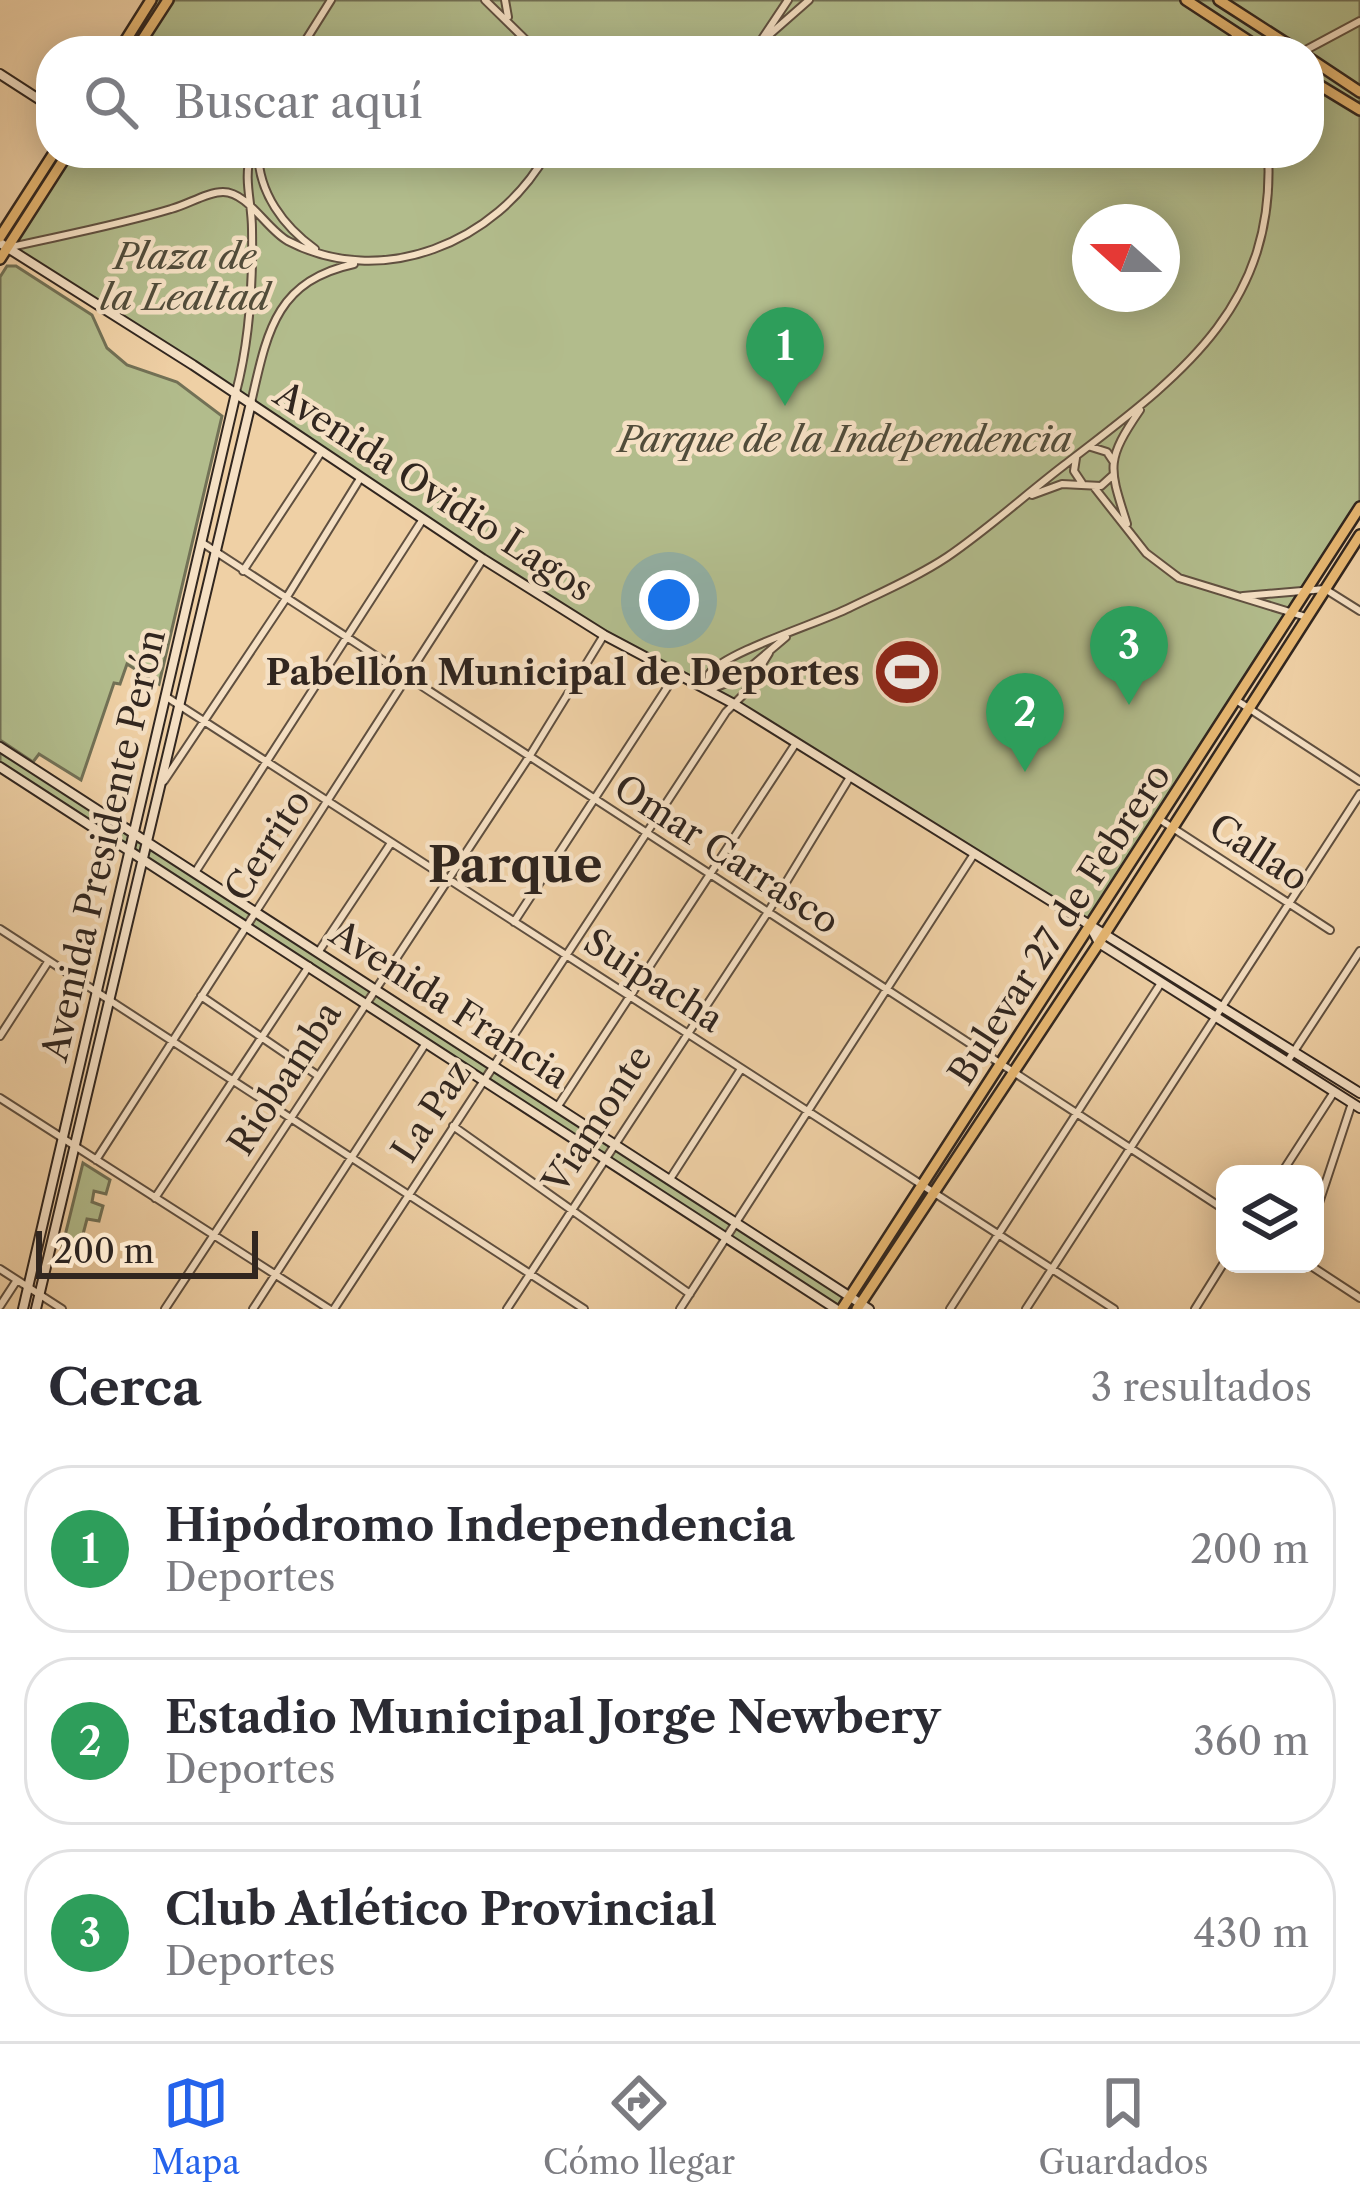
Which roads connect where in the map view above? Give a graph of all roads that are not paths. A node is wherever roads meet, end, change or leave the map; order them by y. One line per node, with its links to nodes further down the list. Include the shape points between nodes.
1 (332, 0): 16 (street)
2 (485, 0): 11 (street)
3 (505, 0): 11 (street)
4 (788, 0): 18 (street)
5 (809, 0): 19 (street)
6 (1186, 0): 9 (main road)
7 (1219, 0): 10 (main road)
8 (160, 1): 14 (main road); 15 (main road)
9 (1200, 4): 13 (main road)
10 (1232, 4): 22 (main road)
11 (509, 20): 17 (street)
12 (1360, 21): 23 (street)
13 (1232, 30): 20 (street); 21 (main road)
14 (131, 36)
15 (142, 36)
16 (308, 36)
17 (523, 36)
18 (765, 36)
19 (768, 36)
20 (1235, 36)
21 (1241, 36)
22 (1279, 36)
23 (1324, 42)
24 (1324, 67): 27 (main road)
25 (0, 74): 28 (main road)
26 (1324, 88): 29 (main road)
27 (1360, 92)
28 (36, 97)
29 (1360, 110)
30 (45, 168): 37 (main road)
31 (57, 168): 37 (main road)
32 (250, 168): 36 (street)
33 (258, 168): 38 (street, via 273,207)
34 (537, 168): 40 (street, via 477,227 406,259)
35 (1268, 168): 43 (street, via 1266,226 1243,288 1205,344)
36 (251, 208): 37 (street, via 221,192 123,222); 38 (street, via 279,235); 41 (street, via 252,302)
37 (2, 243): 39 (main road); 41 (main road, Avenida Ovidio Lagos)
38 (320, 252): 40 (street)
39 (0, 259)
40 (360, 262): 42 (street, via 309,278 287,298)
41 (236, 393): 42 (main road, Avenida Ovidio Lagos); 56 (main road, Avenida Presidente Perón)
42 (251, 403): 45 (main road, Avenida Ovidio Lagos); 57 (main road, Avenida Presidente Perón)
43 (1142, 407): 44 (street); 47 (street)
44 (1088, 447): 46 (street); 47 (street)
45 (322, 451): 49 (main road, Avenida Ovidio Lagos); 59 (street)
46 (1077, 455): 50 (street, via 1074,470); 51 (street)
47 (1113, 461): 48 (street)
48 (1112, 476): 50 (street); 54 (street)
49 (361, 477): 53 (main road, Avenida Ovidio Lagos); 63 (street)
50 (1090, 486): 51 (street, via 1062,484); 54 (street)
51 (1026, 497): 68 (street, via 945,558)
52 (1360, 507): 60 (main road, Bulevar 27 de Febrero)
53 (423, 519): 58 (main road, Avenida Ovidio Lagos); 69 (street)
54 (1128, 528): 62 (street, via 1179,578)
55 (1360, 535): 61 (main road, Bulevar 27 de Febrero)
56 (201, 542): 57 (street, Omar Carrasco); 74 (main road, Avenida Presidente Perón)
57 (214, 552): 59 (street, Omar Carrasco); 77 (main road, Avenida Presidente Perón)
58 (483, 559): 67 (main road, Avenida Ovidio Lagos); 72 (street, Cerrito)
59 (243, 571): 63 (street, Omar Carrasco)
60 (1309, 587): 61 (street); 62 (street); 65 (main road, Bulevar 27 de Febrero)
61 (1325, 589): 64 (street); 66 (main road, Bulevar 27 de Febrero)
62 (1239, 596): 65 (street)
63 (285, 600): 69 (street, Omar Carrasco); 79 (street)
64 (1360, 611)
65 (1291, 615): 66 (street); 75 (main road, Bulevar 27 de Febrero)
66 (1306, 616): 78 (main road, Bulevar 27 de Febrero)
67 (604, 635): 71 (main road, Avenida Ovidio Lagos); 82 (street, Riobamba)
68 (786, 637): 70 (street); 73 (street, via 716,665)
69 (346, 640): 72 (street, Omar Carrasco); 83 (street)
70 (774, 645): 73 (street, via 735,680); 76 (street, La Paz)
71 (677, 673): 73 (main road, Avenida Ovidio Lagos); 90 (street)
72 (406, 678): 82 (street, Omar Carrasco); 91 (street, Cerrito)
73 (708, 690): 76 (main road, Avenida Ovidio Lagos)
74 (165, 696): 77 (street, Suipacha); 95 (main road, Avenida Presidente Perón)
75 (1236, 700): 78 (street); 93 (main road, Bulevar 27 de Febrero)
76 (734, 704): 80 (main road, Avenida Ovidio Lagos); 96 (street, La Paz)
77 (178, 705): 79 (street, Suipacha); 87 (main road, Avenida Presidente Perón)
78 (1248, 708): 86 (street); 94 (main road, Bulevar 27 de Febrero)
79 (202, 722): 83 (street, Suipacha); 87 (street)
80 (796, 743): 85 (main road, Avenida Ovidio Lagos); 103 (street)
81 (0, 747): 88 (main road, Avenida Francia)
82 (529, 757): 90 (street, Omar Carrasco); 104 (street, Riobamba)
83 (266, 762): 91 (street, Suipacha); 102 (street)
84 (0, 767): 92 (main road, Avenida Francia)
85 (850, 777): 100 (main road, Avenida Ovidio Lagos); 107 (street, Viamonte)
86 (1360, 781)
87 (157, 791): 97 (main road, Avenida Presidente Perón)
88 (75, 794): 92 (main road); 95 (main road, Avenida Francia)
89 (1360, 794): 105 (street)
90 (594, 800): 96 (street, Omar Carrasco); 108 (street)
91 (327, 802): 98 (street, Suipacha); 106 (street, Cerrito)
92 (64, 808): 99 (main road, Avenida Francia)
93 (1159, 819): 94 (street, Callao); 110 (main road, Bulevar 27 de Febrero)
94 (1172, 827): 105 (street, Callao); 113 (main road, Bulevar 27 de Febrero)
95 (134, 830): 97 (main road, Avenida Francia); 99 (main road, Avenida Presidente Perón)
96 (646, 835): 103 (street, Omar Carrasco); 116 (street, La Paz)
97 (146, 838): 101 (main road, Avenida Presidente Perón); 102 (main road, Avenida Francia)
98 (391, 843): 104 (street, Suipacha); 114 (street)
99 (130, 850): 101 (main road, Avenida Francia); 124 (main road, Avenida Presidente Perón)
100 (974, 854): 110 (main road, Avenida Ovidio Lagos); 123 (street)
101 (141, 858): 109 (main road, Avenida Francia); 127 (main road, Avenida Presidente Perón)
102 (196, 871): 106 (main road, Avenida Francia)
103 (708, 874): 107 (street, Omar Carrasco); 126 (street)
104 (446, 878): 108 (street, Suipacha); 122 (street, Riobamba)
105 (1289, 904): 112 (street, Callao); 129 (street)
106 (256, 910): 109 (street, Cerrito); 114 (main road, Avenida Francia)
107 (768, 912): 123 (street, Omar Carrasco); 131 (street, Viamonte)
108 (514, 922): 116 (street, Suipacha)
109 (246, 926): 118 (main road, Avenida Francia); 125 (street, Cerrito)
110 (1090, 926): 113 (main road); 139 (main road, Bulevar 27 de Febrero)
111 (0, 929): 117 (street)
112 (1330, 930)
113 (1102, 938): 121 (main road); 129 (main road); 141 (main road, Bulevar 27 de Febrero)
114 (319, 951): 122 (main road, Avenida Francia)
115 (1360, 951): 119 (street)
116 (565, 955): 126 (street, Suipacha); 138 (street, La Paz)
117 (48, 962): 124 (street); 132 (street)
118 (309, 966): 128 (main road, Avenida Francia); 133 (street)
119 (1345, 974): 120 (street); 136 (street)
120 (1360, 977)
121 (1161, 982): 130 (main road); 151 (street)
122 (375, 987): 128 (street, Riobamba); 138 (main road, Avenida Francia)
123 (886, 991): 139 (street, Omar Carrasco); 150 (street)
124 (96, 993): 127 (street); 154 (main road, Avenida Presidente Perón)
125 (201, 996): 133 (street); 134 (street, Cerrito)
126 (629, 997): 131 (street, Suipacha); 149 (street)
127 (108, 1000): 134 (street); 156 (main road, Avenida Presidente Perón)
128 (364, 1003): 135 (main road, Avenida Francia); 142 (street, Riobamba)
129 (1222, 1007): 130 (street); 136 (main road)
130 (1216, 1017): 137 (main road); 157 (street)
131 (686, 1033): 140 (street, Suipacha); 155 (street, Viamonte)
132 (0, 1036)
133 (262, 1038): 142 (street); 144 (street)
134 (173, 1042): 144 (street); 160 (street, Cerrito)
135 (426, 1042): 143 (main road, Avenida Francia); 158 (street)
136 (1294, 1052): 137 (street); 146 (main road)
137 (1287, 1062): 145 (main road)
138 (494, 1064): 143 (street, La Paz); 149 (main road, Avenida Francia)
139 (1001, 1064): 141 (street, Omar Carrasco); 163 (main road, Bulevar 27 de Febrero)
140 (741, 1069): 150 (street, Suipacha); 162 (street)
141 (1013, 1072): 151 (street, Omar Carrasco); 165 (main road, Bulevar 27 de Febrero)
142 (317, 1076): 152 (street, Riobamba)
143 (483, 1080): 153 (street, La Paz); 159 (main road, Avenida Francia)
144 (234, 1081): 152 (street); 167 (street)
145 (1334, 1092): 148 (main road); 161 (street)
146 (1360, 1093)
147 (0, 1098): 154 (street)
148 (1356, 1105): 164 (street)
149 (558, 1106): 155 (main road, Avenida Francia)
150 (808, 1112): 163 (street, Suipacha); 170 (street)
151 (1077, 1113): 157 (street, Omar Carrasco); 171 (street)
152 (290, 1118): 158 (street); 172 (street, Riobamba)
153 (453, 1126): 166 (street, La Paz); 169 (street)
154 (62, 1139): 156 (street); 181 (main road, Avenida Presidente Perón)
155 (614, 1143): 159 (street, Viamonte); 162 (main road, Avenida Francia)
156 (74, 1147): 160 (street); 182 (main road, Avenida Presidente Perón)
157 (1130, 1148): 168 (street, Omar Carrasco); 175 (street)
158 (352, 1158): 166 (street); 179 (street)
159 (604, 1158): 169 (street, Viamonte); 173 (main road, Avenida Francia)
160 (96, 1160): 167 (street)
161 (1287, 1165)
162 (670, 1179): 170 (main road, Avenida Francia)
163 (921, 1185): 165 (street, Suipacha); 184 (main road, Bulevar 27 de Febrero)
164 (1324, 1191)
165 (933, 1192): 171 (street, Suipacha); 187 (main road, Bulevar 27 de Febrero)
166 (408, 1195): 178 (street); 193 (street, La Paz)
167 (155, 1198): 172 (street)
168 (1216, 1204)
169 (570, 1210): 178 (street, Viamonte); 183 (street)
170 (736, 1222): 173 (street); 184 (main road, Avenida Francia)
171 (998, 1234): 175 (street, Suipacha); 198 (street)
172 (213, 1235): 179 (street); 191 (street, Riobamba)
173 (726, 1238): 183 (street); 197 (main road, Avenida Francia)
174 (0, 1269): 180 (street)
175 (1052, 1269): 199 (street); 200 (street, Suipacha)
176 (1218, 1273): 201 (street)
177 (1322, 1273): 185 (street)
178 (530, 1274): 194 (street, Viamonte); 195 (street)
179 (275, 1275): 192 (street); 193 (street)
180 (17, 1280): 181 (street); 186 (street)
181 (28, 1287): 182 (street); 188 (main road, Avenida Presidente Perón)
182 (40, 1294): 189 (main road, Avenida Presidente Perón); 190 (street)
183 (690, 1294): 196 (street)
184 (850, 1296): 187 (main road, Avenida Francia); 197 (main road, Bulevar 27 de Febrero)
185 (1360, 1298)
186 (0, 1306)
187 (862, 1307)
188 (23, 1309)
189 (37, 1309)
190 (62, 1309)
191 (165, 1309)
192 (253, 1309)
193 (331, 1309)
194 (507, 1309)
195 (584, 1309)
196 (680, 1309)
197 (839, 1309)
198 (950, 1309)
199 (1026, 1309)
200 (1114, 1309)
201 (1195, 1309)

